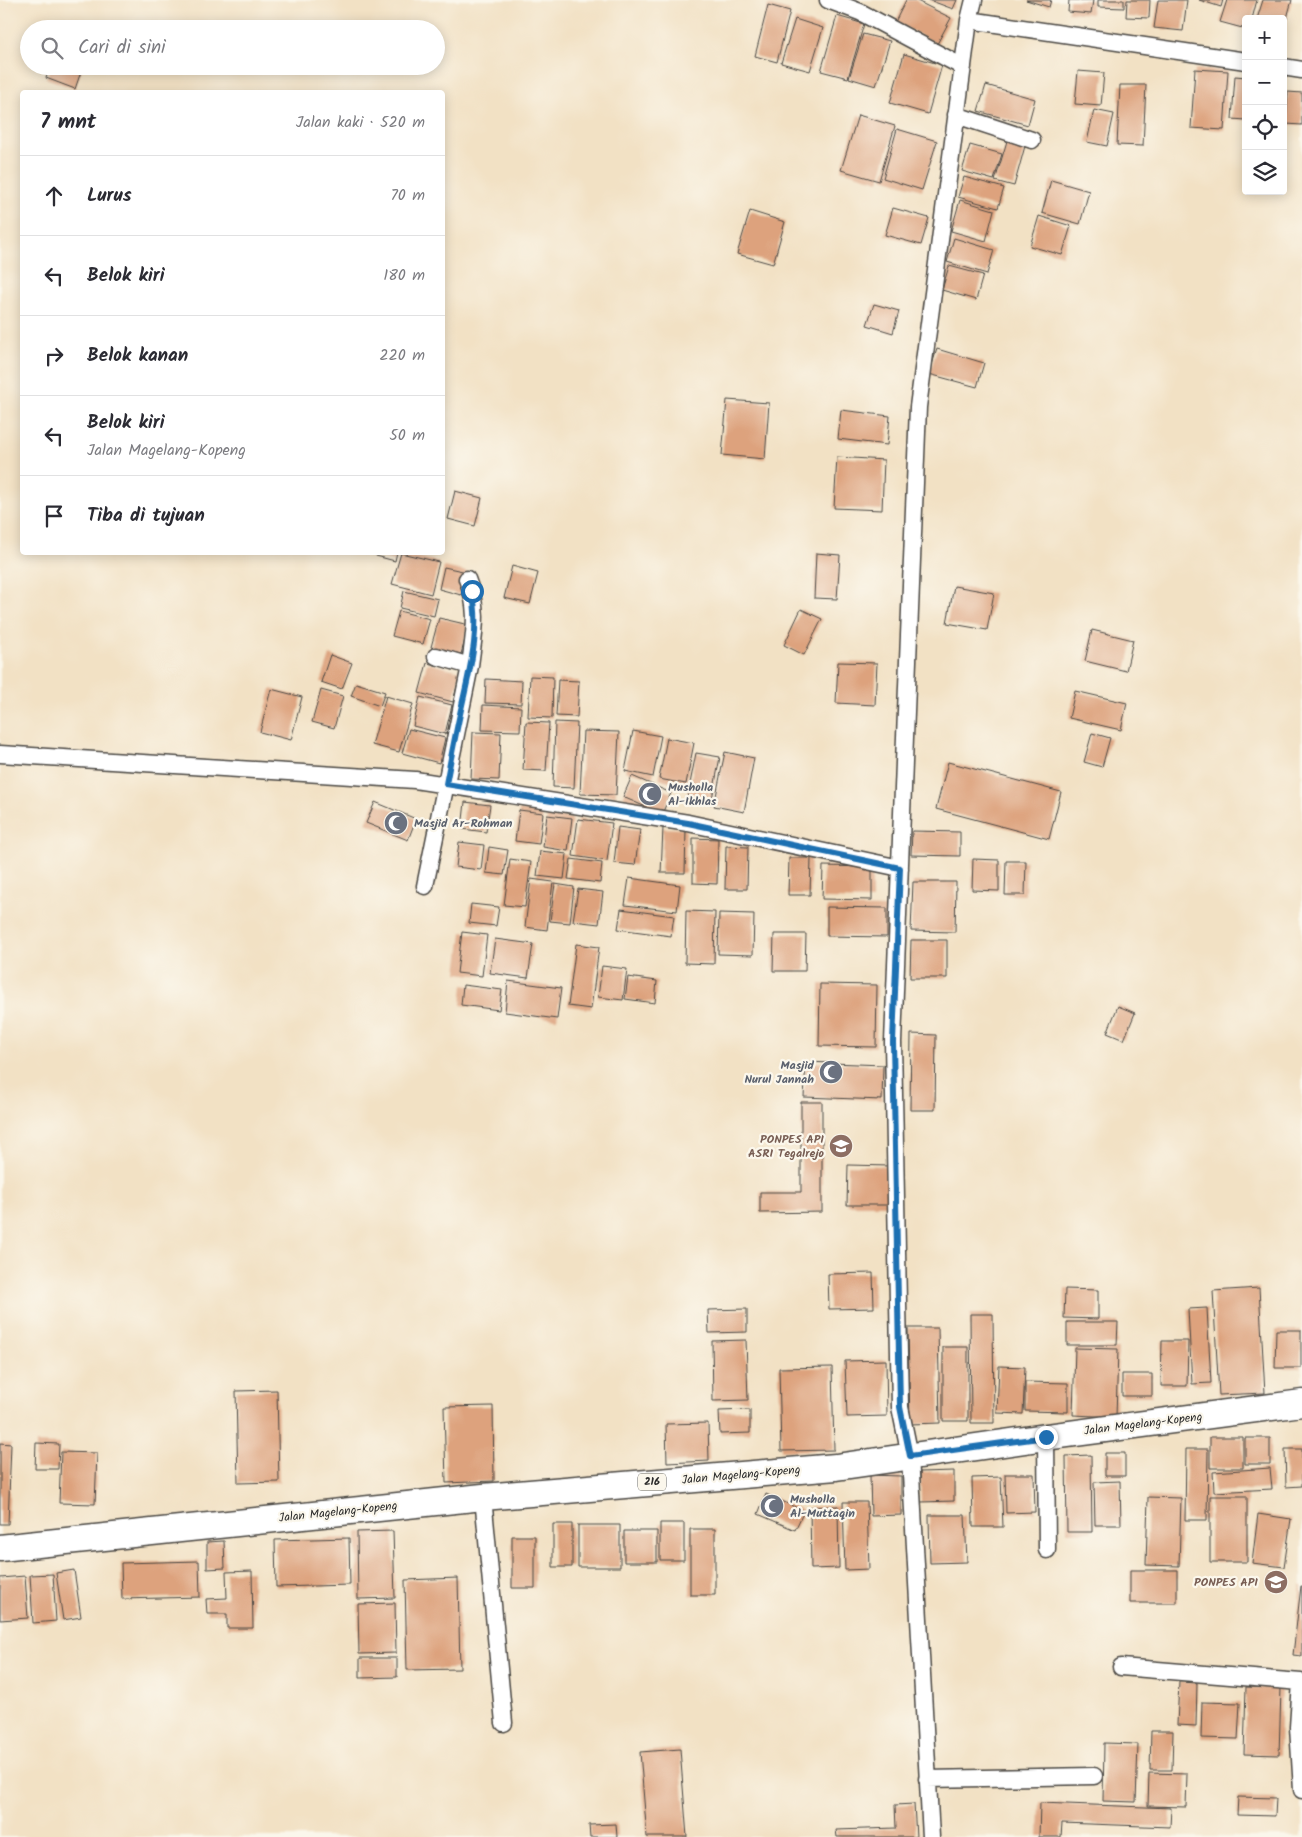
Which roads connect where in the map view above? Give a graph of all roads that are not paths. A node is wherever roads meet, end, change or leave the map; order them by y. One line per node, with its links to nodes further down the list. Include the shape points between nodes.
1 (828, 0): 5 (street, via 860,12)
2 (974, 0): 3 (street)
3 (969, 20): 4 (street); 5 (street)
4 (1242, 60)
5 (963, 67): 8 (street)
6 (1287, 68): 7 (street)
7 (1302, 70)
8 (956, 115): 9 (street); 15 (street, via 918,407)
9 (1032, 140)
10 (467, 578): 12 (street, via 476,610)
11 (436, 656): 12 (street)
12 (470, 666): 14 (street)
13 (0, 754): 14 (street)
14 (446, 784): 15 (street, via 688,823); 16 (street)
15 (900, 868): 19 (street, via 893,1042 900,1407)
16 (425, 886)
17 (1302, 1403): 18 (main road, Jalan Magelang-Kopeng / 216)
18 (1046, 1437): 19 (main road, Jalan Magelang-Kopeng / 216); 22 (street)
19 (910, 1456): 20 (main road, Jalan Magelang-Kopeng / 216, via 836,1467); 27 (street)
20 (483, 1497): 21 (main road, Jalan Magelang-Kopeng / 216); 25 (street)
21 (0, 1548)
22 (1047, 1550)
23 (1121, 1667): 24 (street)
24 (1301, 1682): 28 (street, via 1298,1727)
25 (504, 1723)
26 (1094, 1776): 27 (street)
27 (927, 1779): 29 (street)
28 (1302, 1790)
29 (930, 1837)

